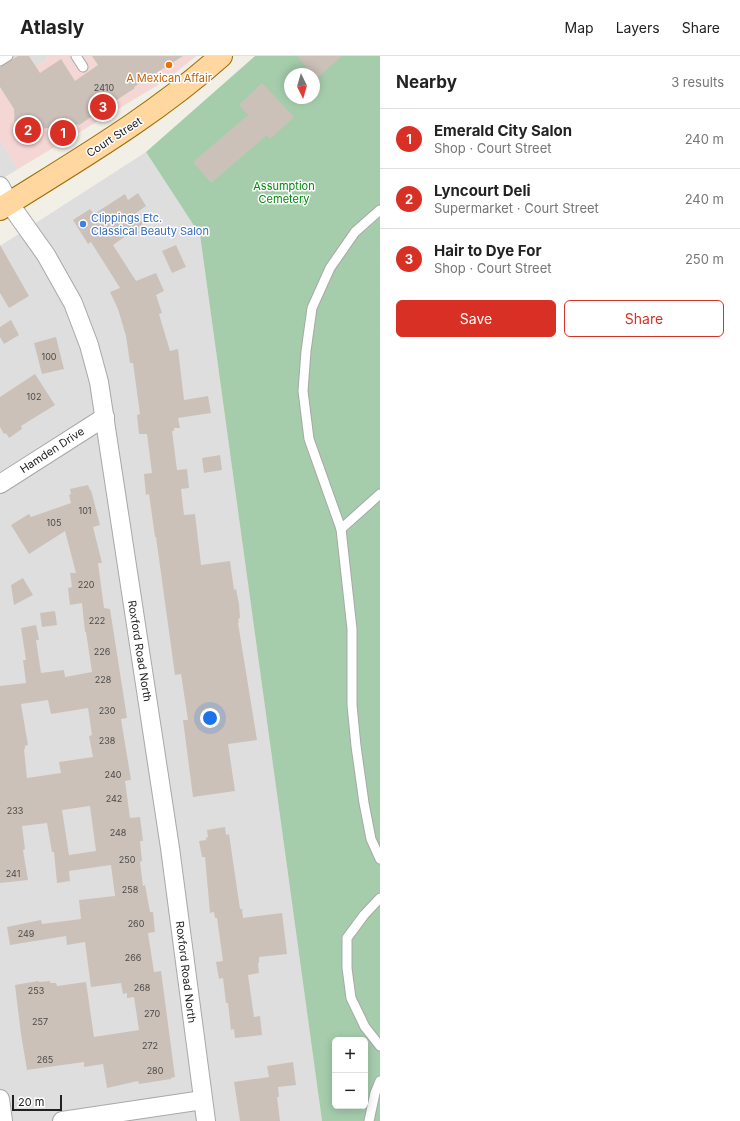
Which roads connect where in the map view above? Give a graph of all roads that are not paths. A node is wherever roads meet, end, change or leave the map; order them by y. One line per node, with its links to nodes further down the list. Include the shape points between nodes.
1 (8, 56): 4 (lane)
2 (76, 56): 5 (lane)
3 (221, 56): 6 (main road, Court Street, via 170,98 111,139)
4 (0, 61)
5 (84, 67)
6 (3, 199): 8 (street, Roxford Road North, via 46,255 73,303 89,345)
7 (380, 210): 11 (lane, via 356,232 330,268 312,308 306,351 303,391 309,439)
8 (105, 416): 9 (street, Hamden Drive); 17 (street, Roxford Road North, via 170,848)
9 (0, 484)
10 (380, 494): 11 (lane)
11 (341, 529): 12 (lane, via 352,629 352,705 356,746 371,839)
12 (380, 858)
13 (380, 898): 14 (lane, via 348,938 347,968 351,998 364,1027)
14 (380, 1046)
15 (380, 1081): 21 (lane)
16 (0, 1099): 18 (street)
17 (203, 1100): 19 (street); 20 (street, Roxford Road North)
18 (3, 1121)
19 (62, 1121)
20 (206, 1121)
21 (369, 1121)

